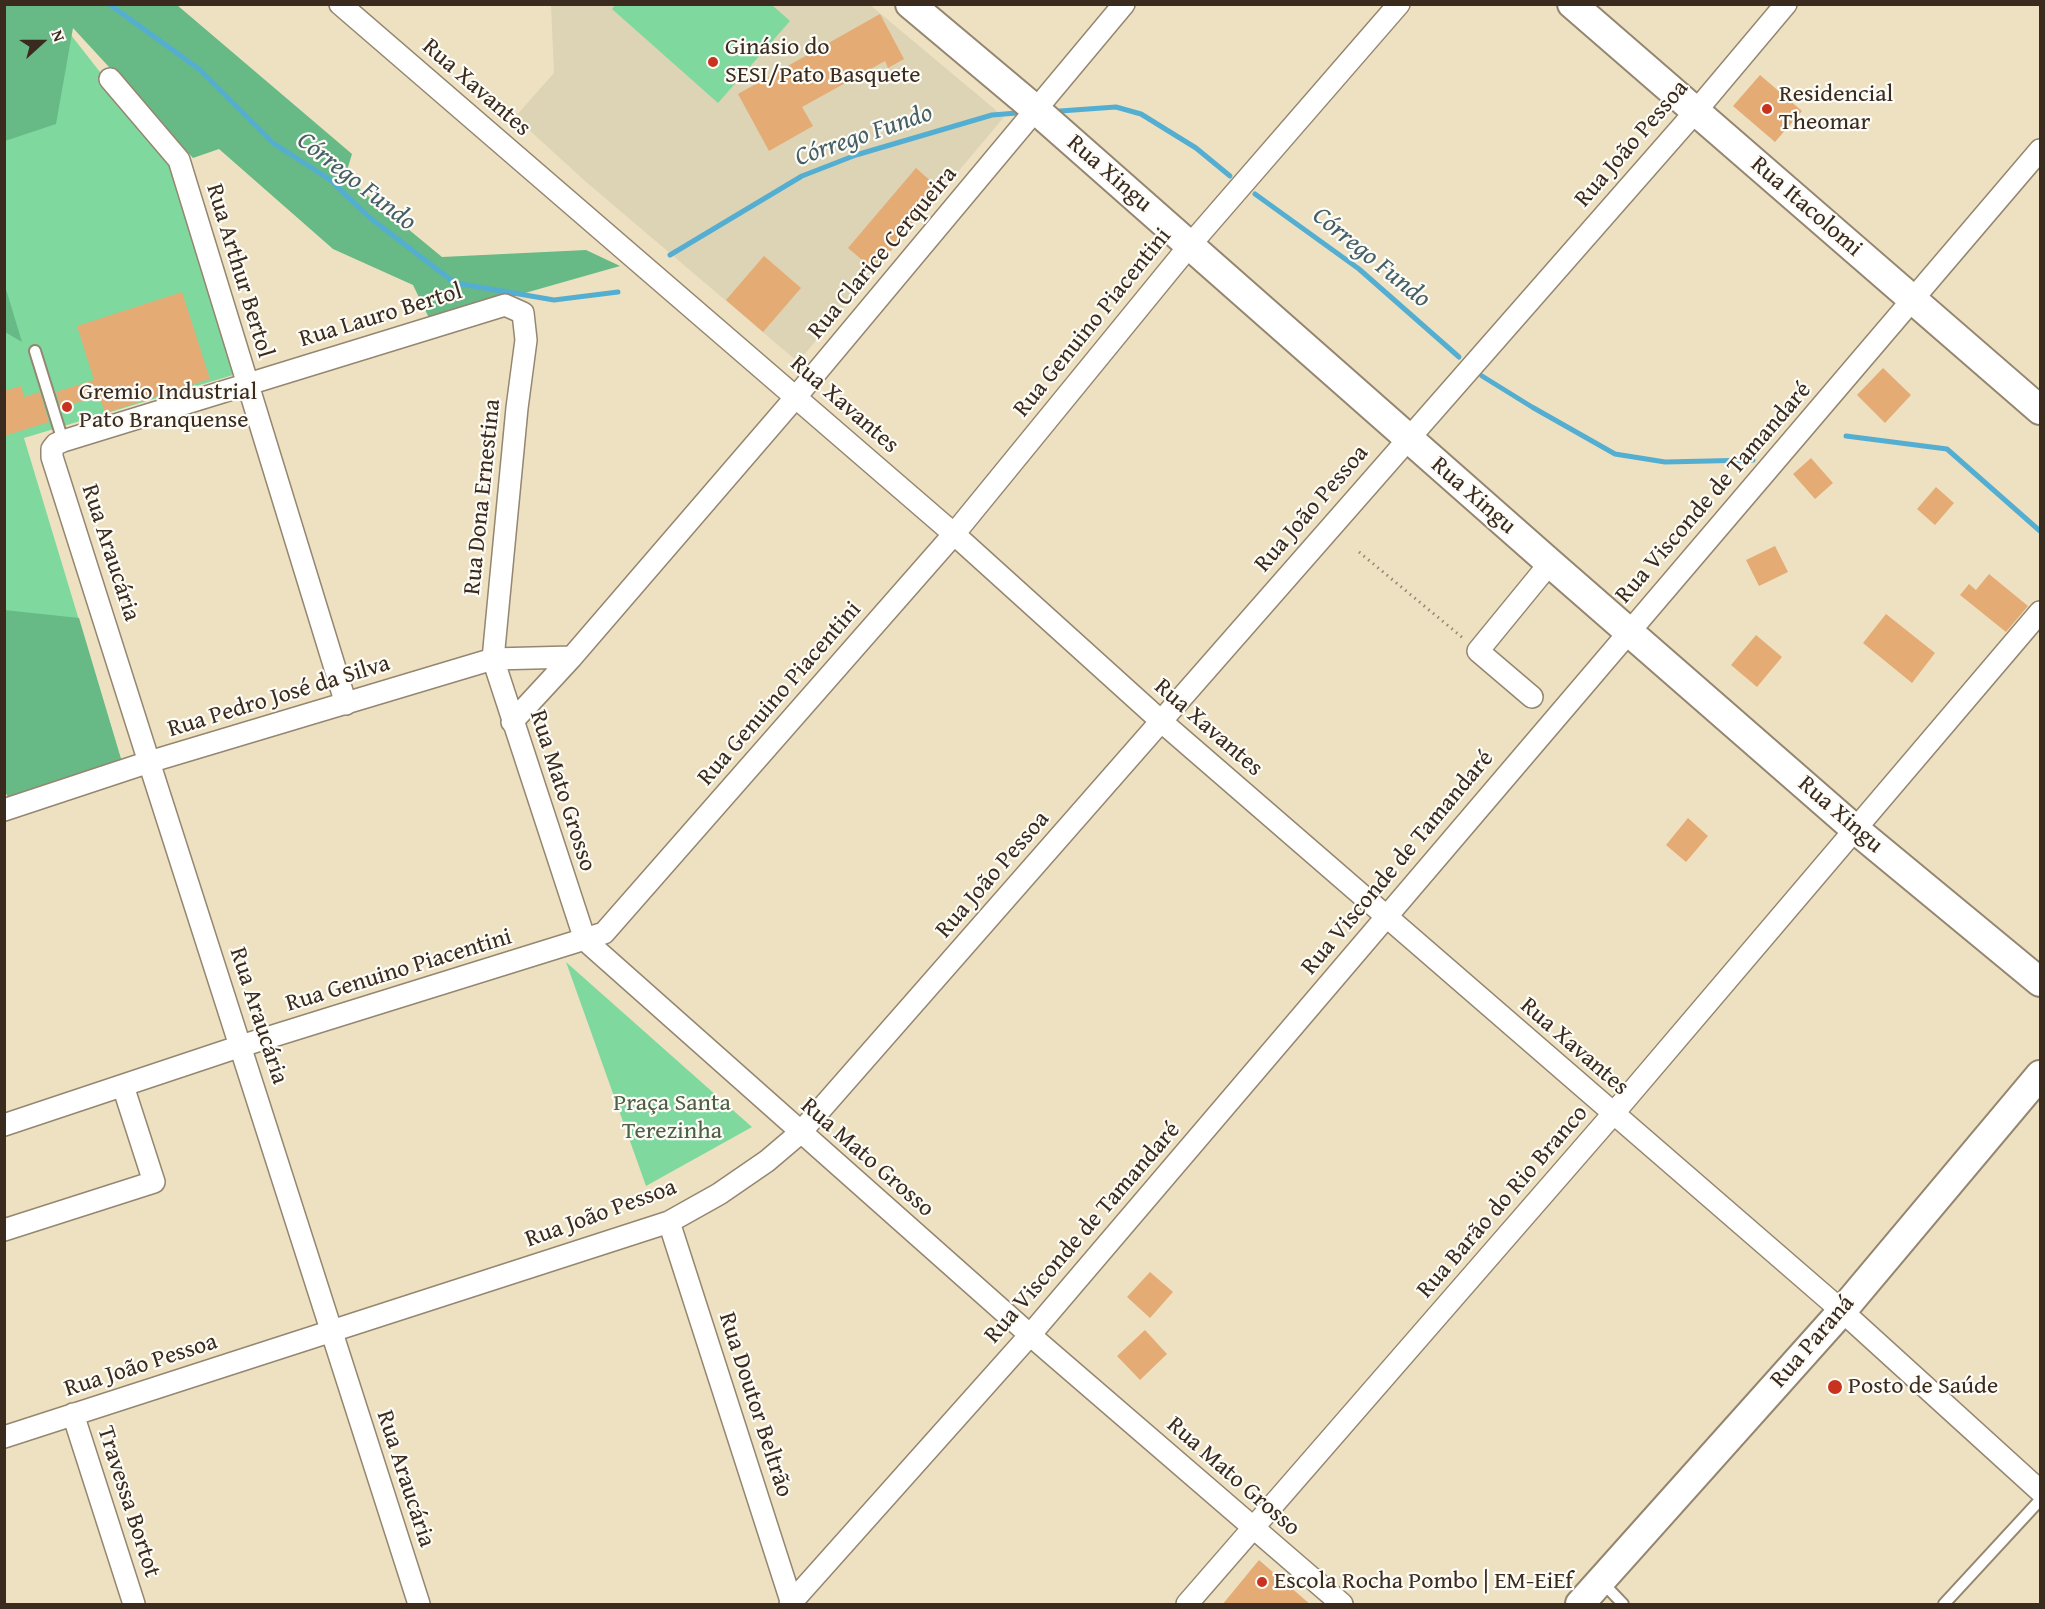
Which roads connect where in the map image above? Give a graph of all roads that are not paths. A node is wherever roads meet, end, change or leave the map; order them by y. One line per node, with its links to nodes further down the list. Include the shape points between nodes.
1 (340, 4): 16 (street, Rua Xavantes)
2 (910, 4): 8 (street, Rua Xingu)
3 (1124, 4): 8 (street, Rua Clarice Cerqueira)
4 (1399, 4): 11 (street, Rua Genuino Piacentini)
5 (1572, 4): 9 (street, Rua Itacolomi)
6 (1786, 4): 9 (street, Rua João Pessoa)
7 (110, 79): 15 (street, Rua Arthur Bertol, via 178,160)
8 (1035, 109): 11 (street, Rua Xingu); 16 (street, Rua Clarice Cerqueira)
9 (1696, 111): 12 (street, Rua Itacolomi); 18 (street, Rua João Pessoa)
10 (2040, 150): 12 (street, Rua Visconde de Tamandaré)
11 (1190, 245): 18 (street, Rua Xingu); 20 (street, Rua Genuino Piacentini)
12 (1914, 301): 17 (street, Rua Itacolomi); 23 (street, Rua Visconde de Tamandaré)
13 (526, 340): 15 (street, Rua Lauro Bertol, via 523,314 505,305); 25 (street, Rua Dona Ernestina)
14 (35, 351): 19 (lane)
15 (248, 384): 19 (street, Rua Lauro Bertol); 27 (street, Rua Arthur Bertol)
16 (795, 398): 20 (street, Rua Xavantes); 24 (street, Rua Clarice Cerqueira)
17 (2040, 411)
18 (1407, 438): 21 (street, Rua Xingu); 29 (street, Rua João Pessoa)
19 (59, 443): 30 (street, Rua Araucária, via 52,449 52,457)
20 (954, 534): 29 (street, Rua Xavantes); 34 (street, Rua Genuino Piacentini, via 604,933)
21 (1550, 563): 23 (street, Rua Xingu); 26 (street, via 1478,651)
22 (2040, 612): 32 (street, Rua Barão do Rio Branco)
23 (1628, 632): 32 (street, Rua Xingu); 33 (street, Rua Visconde de Tamandaré)
24 (572, 657): 25 (street, Rua Pedro José da Silva); 28 (street, Rua Clarice Cerqueira)
25 (493, 659): 27 (street, Rua Pedro José da Silva); 28 (street, Rua Mato Grosso)
26 (1532, 697)
27 (346, 704): 30 (street, Rua Pedro José da Silva)
28 (512, 722): 34 (street, Rua Mato Grosso)
29 (1162, 722): 33 (street, Rua Xavantes); 41 (street, Rua João Pessoa)
30 (149, 762): 31 (street, Rua Pedro José da Silva); 36 (street, Rua Araucária)
31 (4, 810)
32 (1856, 830): 35 (street, Rua Xingu); 39 (street, Rua Barão do Rio Branco)
33 (1386, 918): 39 (street, Rua Xavantes); 46 (street, Rua Visconde de Tamandaré)
34 (585, 940): 36 (street, Rua Genuino Piacentini); 41 (street, Rua Mato Grosso)
35 (2040, 982)
36 (241, 1046): 38 (street, Rua Genuino Piacentini); 45 (street, Rua Araucária)
37 (2040, 1075): 44 (street, Rua Paraná)
38 (123, 1086): 40 (street, Rua Genuino Piacentini); 43 (street, via 154,1182)
39 (1613, 1114): 44 (street, Rua Xavantes); 51 (street, Rua Barão do Rio Branco)
40 (4, 1125)
41 (800, 1133): 42 (street, Rua João Pessoa, via 719,1194); 46 (street, Rua Mato Grosso)
42 (669, 1222): 45 (street, Rua João Pessoa); 53 (street, Rua Doutor Beltrão)
43 (4, 1230)
44 (1842, 1311): 49 (street, Rua Xavantes); 52 (street, Rua Paraná)
45 (331, 1331): 47 (street, Rua João Pessoa); 55 (street, Rua Araucária)
46 (1030, 1335): 51 (street, Rua Mato Grosso); 53 (street, Rua Visconde de Tamandaré)
47 (73, 1414): 48 (street, Rua João Pessoa); 54 (street, Travessa Bortot)
48 (4, 1437)
49 (2040, 1491)
50 (2040, 1500): 60 (lane)
51 (1253, 1529): 56 (street, Rua Barão do Rio Branco); 57 (street, Rua Mato Grosso)
52 (1601, 1581): 58 (street, Rua Paraná); 59 (lane)
53 (791, 1604)
54 (134, 1605)
55 (419, 1605)
56 (1187, 1605)
57 (1342, 1605)
58 (1580, 1605)
59 (1623, 1605)
60 (1944, 1605)

